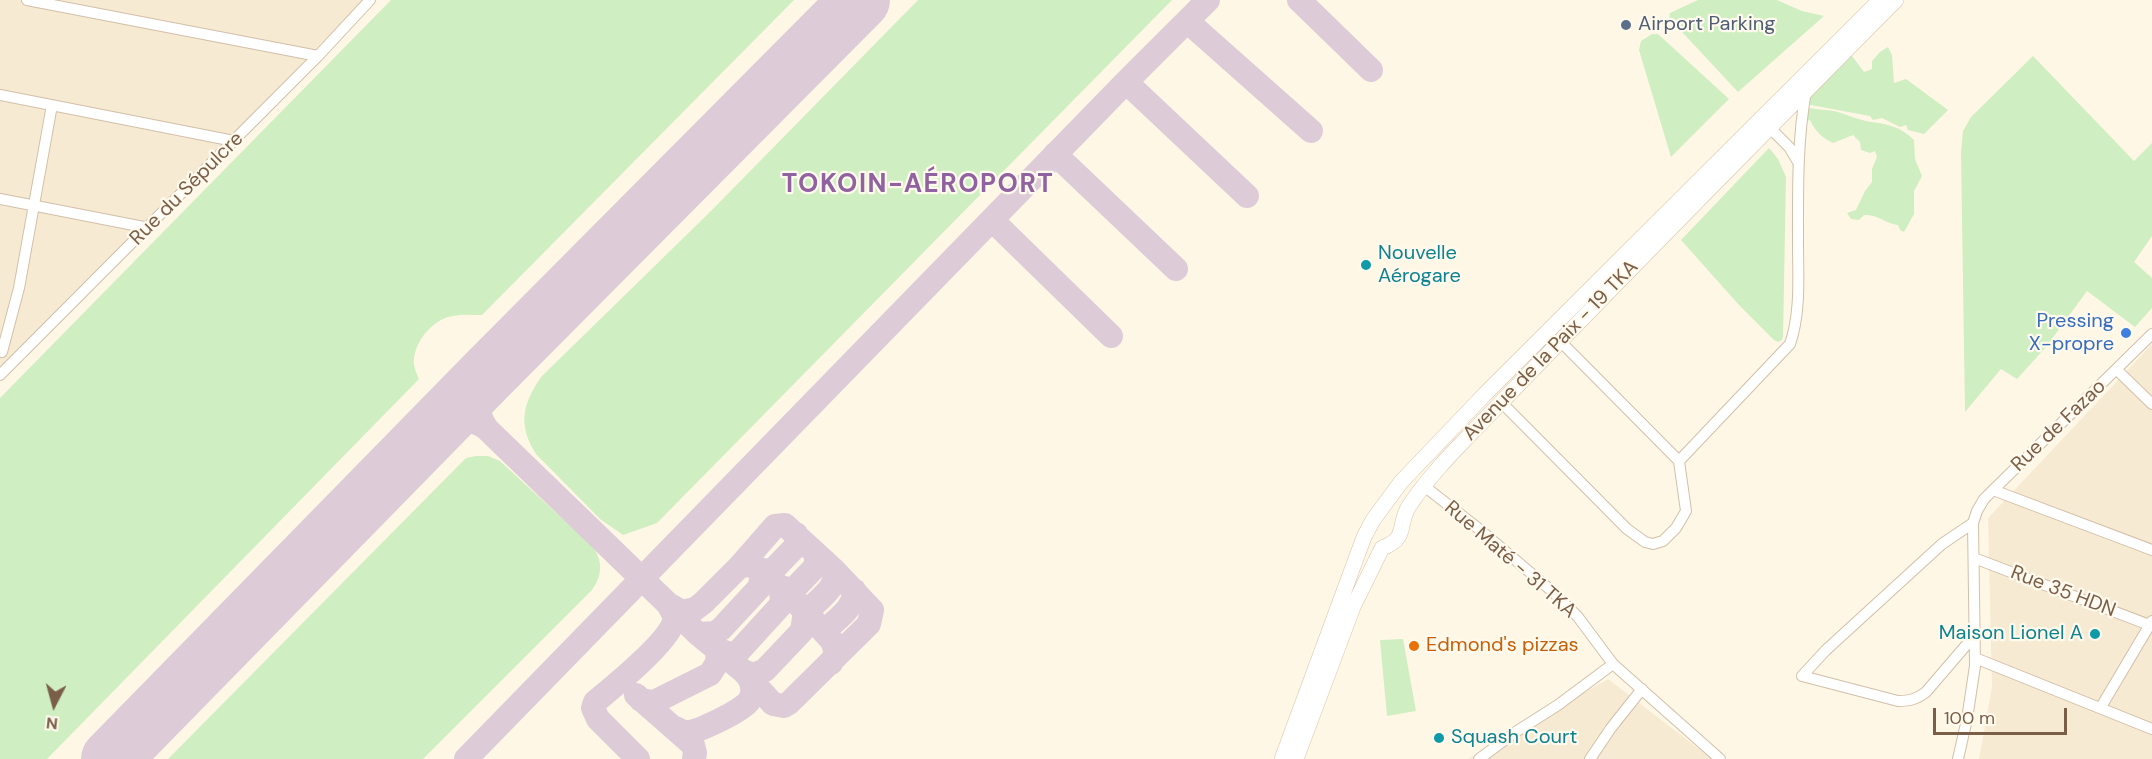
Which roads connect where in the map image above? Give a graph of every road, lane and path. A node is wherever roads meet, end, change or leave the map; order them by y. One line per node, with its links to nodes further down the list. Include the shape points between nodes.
1 (27, 0): 5 (street)
2 (370, 0): 6 (street, Rue du Sépulcre)
3 (1880, 0): 37 (main road, Avenue de la Paix - 19 TKA, via 1401,482 1364,537)
4 (1896, 0): 7 (main road, Avenue de la Paix - 19 TKA)
5 (70, 4): 6 (street)
6 (318, 56): 11 (street, Rue du Sépulcre)
7 (1806, 91): 10 (main road, Avenue de la Paix - 19 TKA); 12 (street)
8 (0, 95): 9 (street)
9 (52, 105): 11 (street); 14 (street)
10 (1770, 128): 12 (street); 17 (main road, Avenue de la Paix - 19 TKA)
11 (234, 141): 15 (street, Rue du Sépulcre)
12 (1798, 163): 24 (street, via 1798,280 1796,325 1790,344)
13 (0, 199): 14 (street)
14 (35, 205): 15 (street); 18 (street, via 19,288)
15 (149, 228): 19 (street, Rue du Sépulcre)
16 (2152, 334): 20 (street, Rue de Fazao)
17 (1560, 341): 22 (main road, Avenue de la Paix - 19 TKA); 24 (street)
18 (1, 351): 19 (street)
19 (14, 360): 21 (street, Rue du Sépulcre)
20 (2117, 370): 23 (street); 26 (street, Rue de Fazao)
21 (0, 375)
22 (1501, 402): 24 (street, via 1627,529 1645,542 1663,541 1684,517 1686,504); 25 (main road, Avenue de la Paix - 19 TKA)
23 (2152, 404)
24 (1679, 461)
25 (1424, 486): 33 (street, Rue Maté - 31 TKA, via 1553,592 1578,616); 38 (main road, Avenue de la Paix - 19 TKA, via 1408,508 1402,534 1382,548 1353,607)
26 (1994, 490): 27 (street, Rue de Fazao, via 1984,499); 28 (street)
27 (1973, 523): 29 (street); 31 (street, via 1942,544 1802,676 1908,701 1926,692)
28 (2150, 546)
29 (1974, 558): 30 (street, Rue 35 HDN); 31 (street)
30 (2151, 624): 35 (street)
31 (1974, 636): 32 (street)
32 (1975, 658): 35 (street); 42 (street)
33 (1613, 664): 34 (street, Rue Maté - 31 TKA); 39 (street)
34 (1642, 689): 40 (street); 41 (street, Rue Maté - 31 TKA)
35 (2101, 707): 36 (street)
36 (2152, 729)
37 (1282, 759)
38 (1296, 759)
39 (1479, 759)
40 (1590, 759)
41 (1720, 759)
42 (1958, 759)

